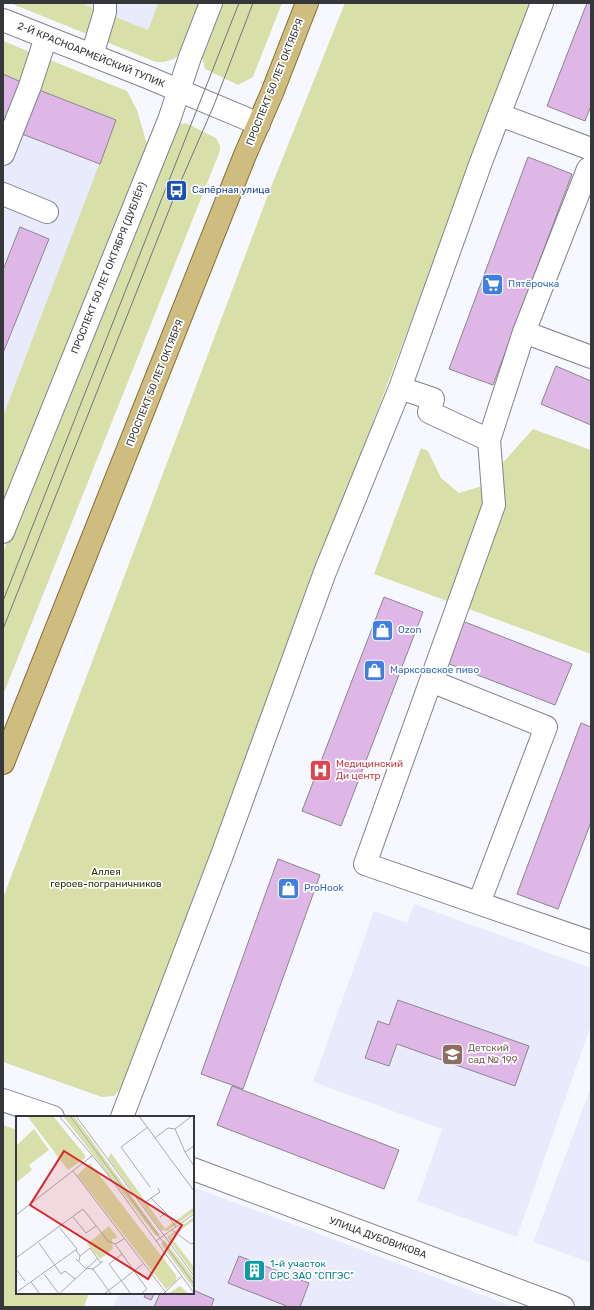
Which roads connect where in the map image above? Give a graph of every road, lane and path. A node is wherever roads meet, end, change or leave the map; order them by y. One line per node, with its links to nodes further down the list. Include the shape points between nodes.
1 (105, 3): 7 (street, via 105,12)
2 (211, 3): 8 (street, ПРОСПЕКТ 50 ЛЕТ ОКТЯБРЯ (ДУБЛЁР))
3 (307, 3): 10 (main road, ПРОСПЕКТ 50 ЛЕТ ОКТЯБРЯ)
4 (542, 3): 9 (street)
5 (3, 20): 6 (street, 2-Й КРАСНОАРМЕЙСКИЙ ТУПИК)
6 (46, 37): 7 (street, 2-Й КРАСНОАРМЕЙСКИЙ ТУПИК); 12 (street)
7 (92, 55): 8 (street, 2-Й КРАСНОАРМЕЙСКИЙ ТУПИК)
8 (179, 90): 10 (street, 2-Й КРАСНОАРМЕЙСКИЙ ТУПИК); 20 (street, ПРОСПЕКТ 50 ЛЕТ ОКТЯБРЯ (ДУБЛЁР))
9 (500, 115): 11 (street); 18 (street)
10 (259, 124): 22 (main road, ПРОСПЕКТ 50 ЛЕТ ОКТЯБРЯ)
11 (591, 149)
12 (3, 154)
13 (591, 168): 16 (street, via 588,169)
14 (3, 194): 15 (street)
15 (46, 212)
16 (524, 332): 17 (street); 19 (street)
17 (591, 358)
18 (400, 388): 19 (street, via 433,399 429,412); 27 (street, via 325,572 222,855)
19 (489, 440): 21 (street, via 494,505)
20 (3, 532)
21 (431, 681): 23 (street, via 546,728); 23 (street, via 365,864)
22 (3, 763)
23 (479, 903): 24 (street)
24 (591, 942)
25 (3, 1100): 26 (street)
26 (50, 1116)
27 (122, 1116)
28 (194, 1169): 29 (street, УЛИЦА ДУБОВИКОВА)
29 (563, 1307)

